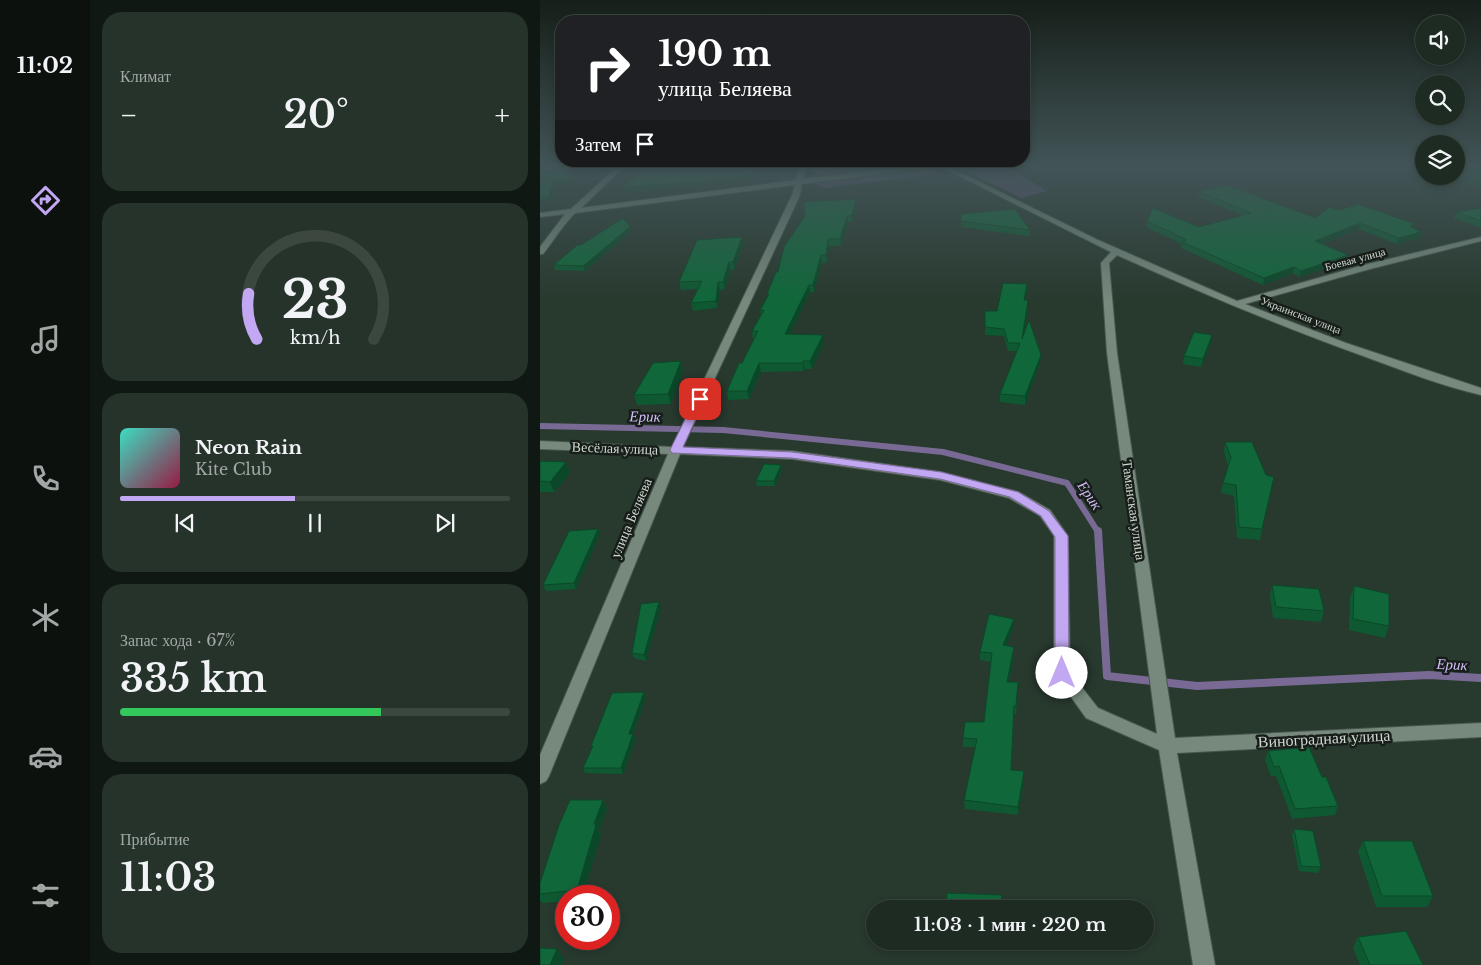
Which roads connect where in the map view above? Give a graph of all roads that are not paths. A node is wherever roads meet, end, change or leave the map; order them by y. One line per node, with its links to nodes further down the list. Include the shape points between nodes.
1 (587, 210): 4 (street)
2 (789, 210): 12 (street, улица Беляева)
3 (1031, 210): 8 (street)
4 (572, 212): 5 (street); 7 (street)
5 (540, 215)
6 (1481, 239): 9 (street, Боевая улица)
7 (540, 252)
8 (1116, 252): 9 (street, Украинская улица); 14 (street, Таманская улица, via 1105,263 1112,353)
9 (1236, 304): 10 (street, Украинская улица)
10 (1481, 392)
11 (540, 445): 12 (street, Весёлая улица)
12 (676, 450): 14 (street, Весёлая улица, via 792,455 941,476 1014,495 1045,513 1061,536 1062,673 1092,713); 15 (street, улица Беляева)
13 (1481, 730): 14 (street, Виноградная улица)
14 (1166, 746): 16 (street, Таманская улица)
15 (540, 776)
16 (1204, 965)

